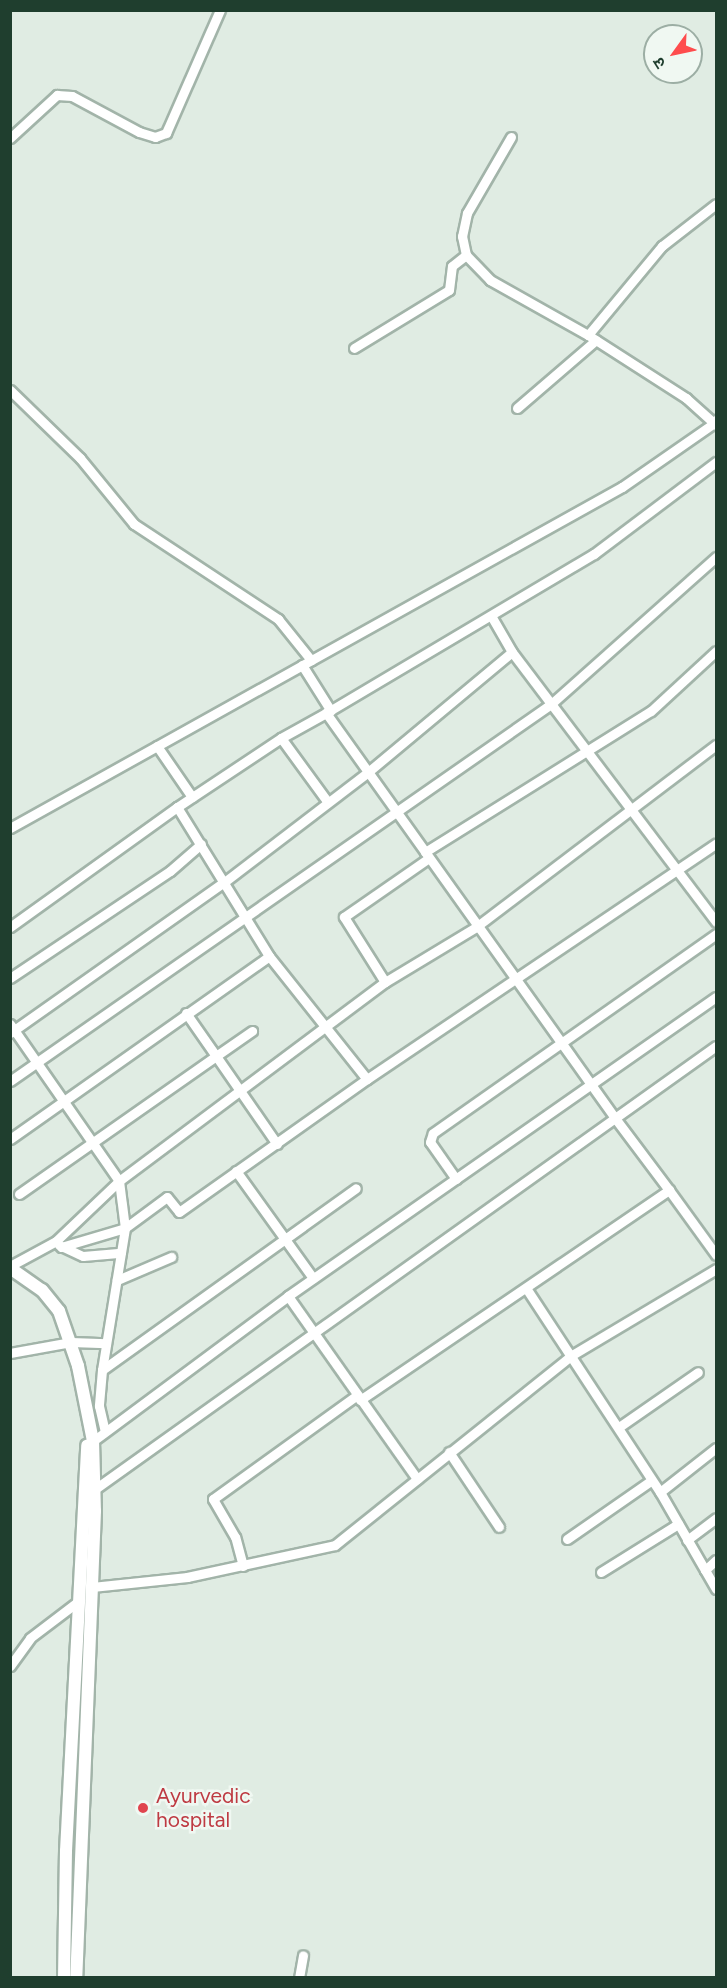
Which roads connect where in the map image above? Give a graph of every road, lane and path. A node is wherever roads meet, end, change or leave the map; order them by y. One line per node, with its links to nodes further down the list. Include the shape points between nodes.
1 (220, 10): 3 (street, via 166,133 155,137 139,132 72,96 57,96)
2 (511, 137): 5 (street, via 467,213 462,236)
3 (10, 138)
4 (717, 204): 6 (street, via 662,246)
5 (466, 255): 6 (street, via 496,284); 7 (street, via 452,266 449,291)
6 (592, 338): 9 (street); 10 (street, via 686,398)
7 (354, 348)
8 (10, 390): 16 (street, via 80,459 134,524 278,619)
9 (517, 408)
10 (716, 423): 16 (street, via 622,487)
11 (717, 462): 13 (street, via 594,554)
12 (717, 557): 17 (street)
13 (492, 618): 15 (street); 18 (street)
14 (717, 651): 22 (street, via 651,711)
15 (512, 652): 17 (street); 23 (street)
16 (307, 662): 18 (street); 21 (street)
17 (551, 704): 22 (street); 28 (street)
18 (328, 712): 19 (street); 23 (street)
19 (281, 738): 24 (street); 25 (street)
20 (717, 745): 26 (street)
21 (157, 746): 24 (street); 29 (street)
22 (588, 752): 26 (street); 32 (street, via 510,795)
23 (368, 772): 25 (street); 28 (street)
24 (192, 797): 27 (street)
25 (327, 801): 34 (street)
26 (630, 806): 33 (street); 38 (street)
27 (177, 807): 30 (street); 37 (street)
28 (395, 811): 32 (street); 35 (street)
29 (10, 828)
30 (201, 844): 34 (street); 41 (street, via 170,871)
31 (717, 844): 33 (street)
32 (427, 855): 38 (street); 43 (street, via 344,917)
33 (678, 871): 36 (street); 42 (street)
34 (223, 883): 35 (street); 47 (street)
35 (248, 918): 40 (street); 52 (street)
36 (717, 922)
37 (10, 927)
38 (476, 927): 42 (street); 43 (street)
39 (717, 934): 49 (street)
40 (269, 956): 45 (street); 46 (street)
41 (10, 978)
42 (515, 978): 49 (street); 53 (street)
43 (385, 982): 46 (street)
44 (717, 997): 55 (street)
45 (186, 1013): 51 (street); 57 (street)
46 (328, 1026): 53 (street); 56 (street)
47 (12, 1029): 52 (street)
48 (252, 1031): 51 (street)
49 (560, 1041): 55 (street); 63 (street, via 430,1136 430,1142)
50 (717, 1046): 58 (street)
51 (216, 1056): 56 (street); 60 (street)
52 (37, 1062): 54 (street); 57 (street)
53 (367, 1079): 61 (street)
54 (10, 1081)
55 (591, 1086): 58 (street); 63 (street)
56 (241, 1091): 61 (street); 64 (street)
57 (63, 1098): 59 (street); 60 (street)
58 (615, 1118): 66 (street); 80 (street)
59 (10, 1139)
60 (92, 1141): 64 (street); 67 (street)
61 (277, 1144): 62 (street)
62 (236, 1172): 68 (street, via 179,1212 167,1197); 69 (street)
63 (456, 1179): 76 (street)
64 (119, 1181): 68 (street); 70 (street)
65 (356, 1188): 69 (street)
66 (669, 1190): 72 (street); 78 (street)
67 (19, 1194)
68 (125, 1228): 70 (street); 71 (street)
69 (286, 1238): 76 (street); 85 (street)
70 (58, 1244): 71 (street, via 83,1256); 74 (street)
71 (121, 1253): 77 (street)
72 (717, 1255)
73 (171, 1257): 77 (street)
74 (10, 1267): 81 (main road, via 42,1290 59,1311)
75 (717, 1269): 84 (street)
76 (313, 1278): 79 (street)
77 (117, 1280): 82 (street)
78 (526, 1288): 84 (street); 87 (street)
79 (288, 1296): 80 (street); 89 (street)
80 (313, 1333): 87 (street); 95 (street)
81 (71, 1342): 82 (street); 83 (street); 90 (main road)
82 (106, 1343): 85 (street)
83 (10, 1353)
84 (573, 1355): 88 (street); 92 (street)
85 (102, 1370): 89 (street, via 99,1406)
86 (698, 1372): 88 (street)
87 (359, 1398): 93 (street); 103 (street, via 213,1499 235,1537)
88 (619, 1428): 94 (street)
89 (105, 1431): 90 (street)
90 (90, 1443): 95 (main road); 108 (main road)
91 (717, 1448): 96 (street)
92 (449, 1452): 93 (street); 99 (street)
93 (417, 1479): 103 (street, via 335,1545)
94 (652, 1480): 96 (street); 100 (street)
95 (94, 1489): 106 (main road)
96 (660, 1492): 98 (street)
97 (717, 1518): 101 (street)
98 (678, 1524): 101 (street); 105 (street)
99 (500, 1527)
100 (567, 1539)
101 (687, 1540): 104 (street)
102 (717, 1560): 104 (street)
103 (243, 1566): 106 (street, via 162,1581)
104 (705, 1570): 107 (street)
105 (601, 1572)
106 (92, 1587): 112 (main road)
107 (717, 1589)
108 (80, 1600): 109 (street, via 36,1632); 111 (main road, via 66,1851)
109 (10, 1666)
110 (303, 1955): 113 (street)
111 (64, 1977)
112 (76, 1977)
113 (299, 1977)

